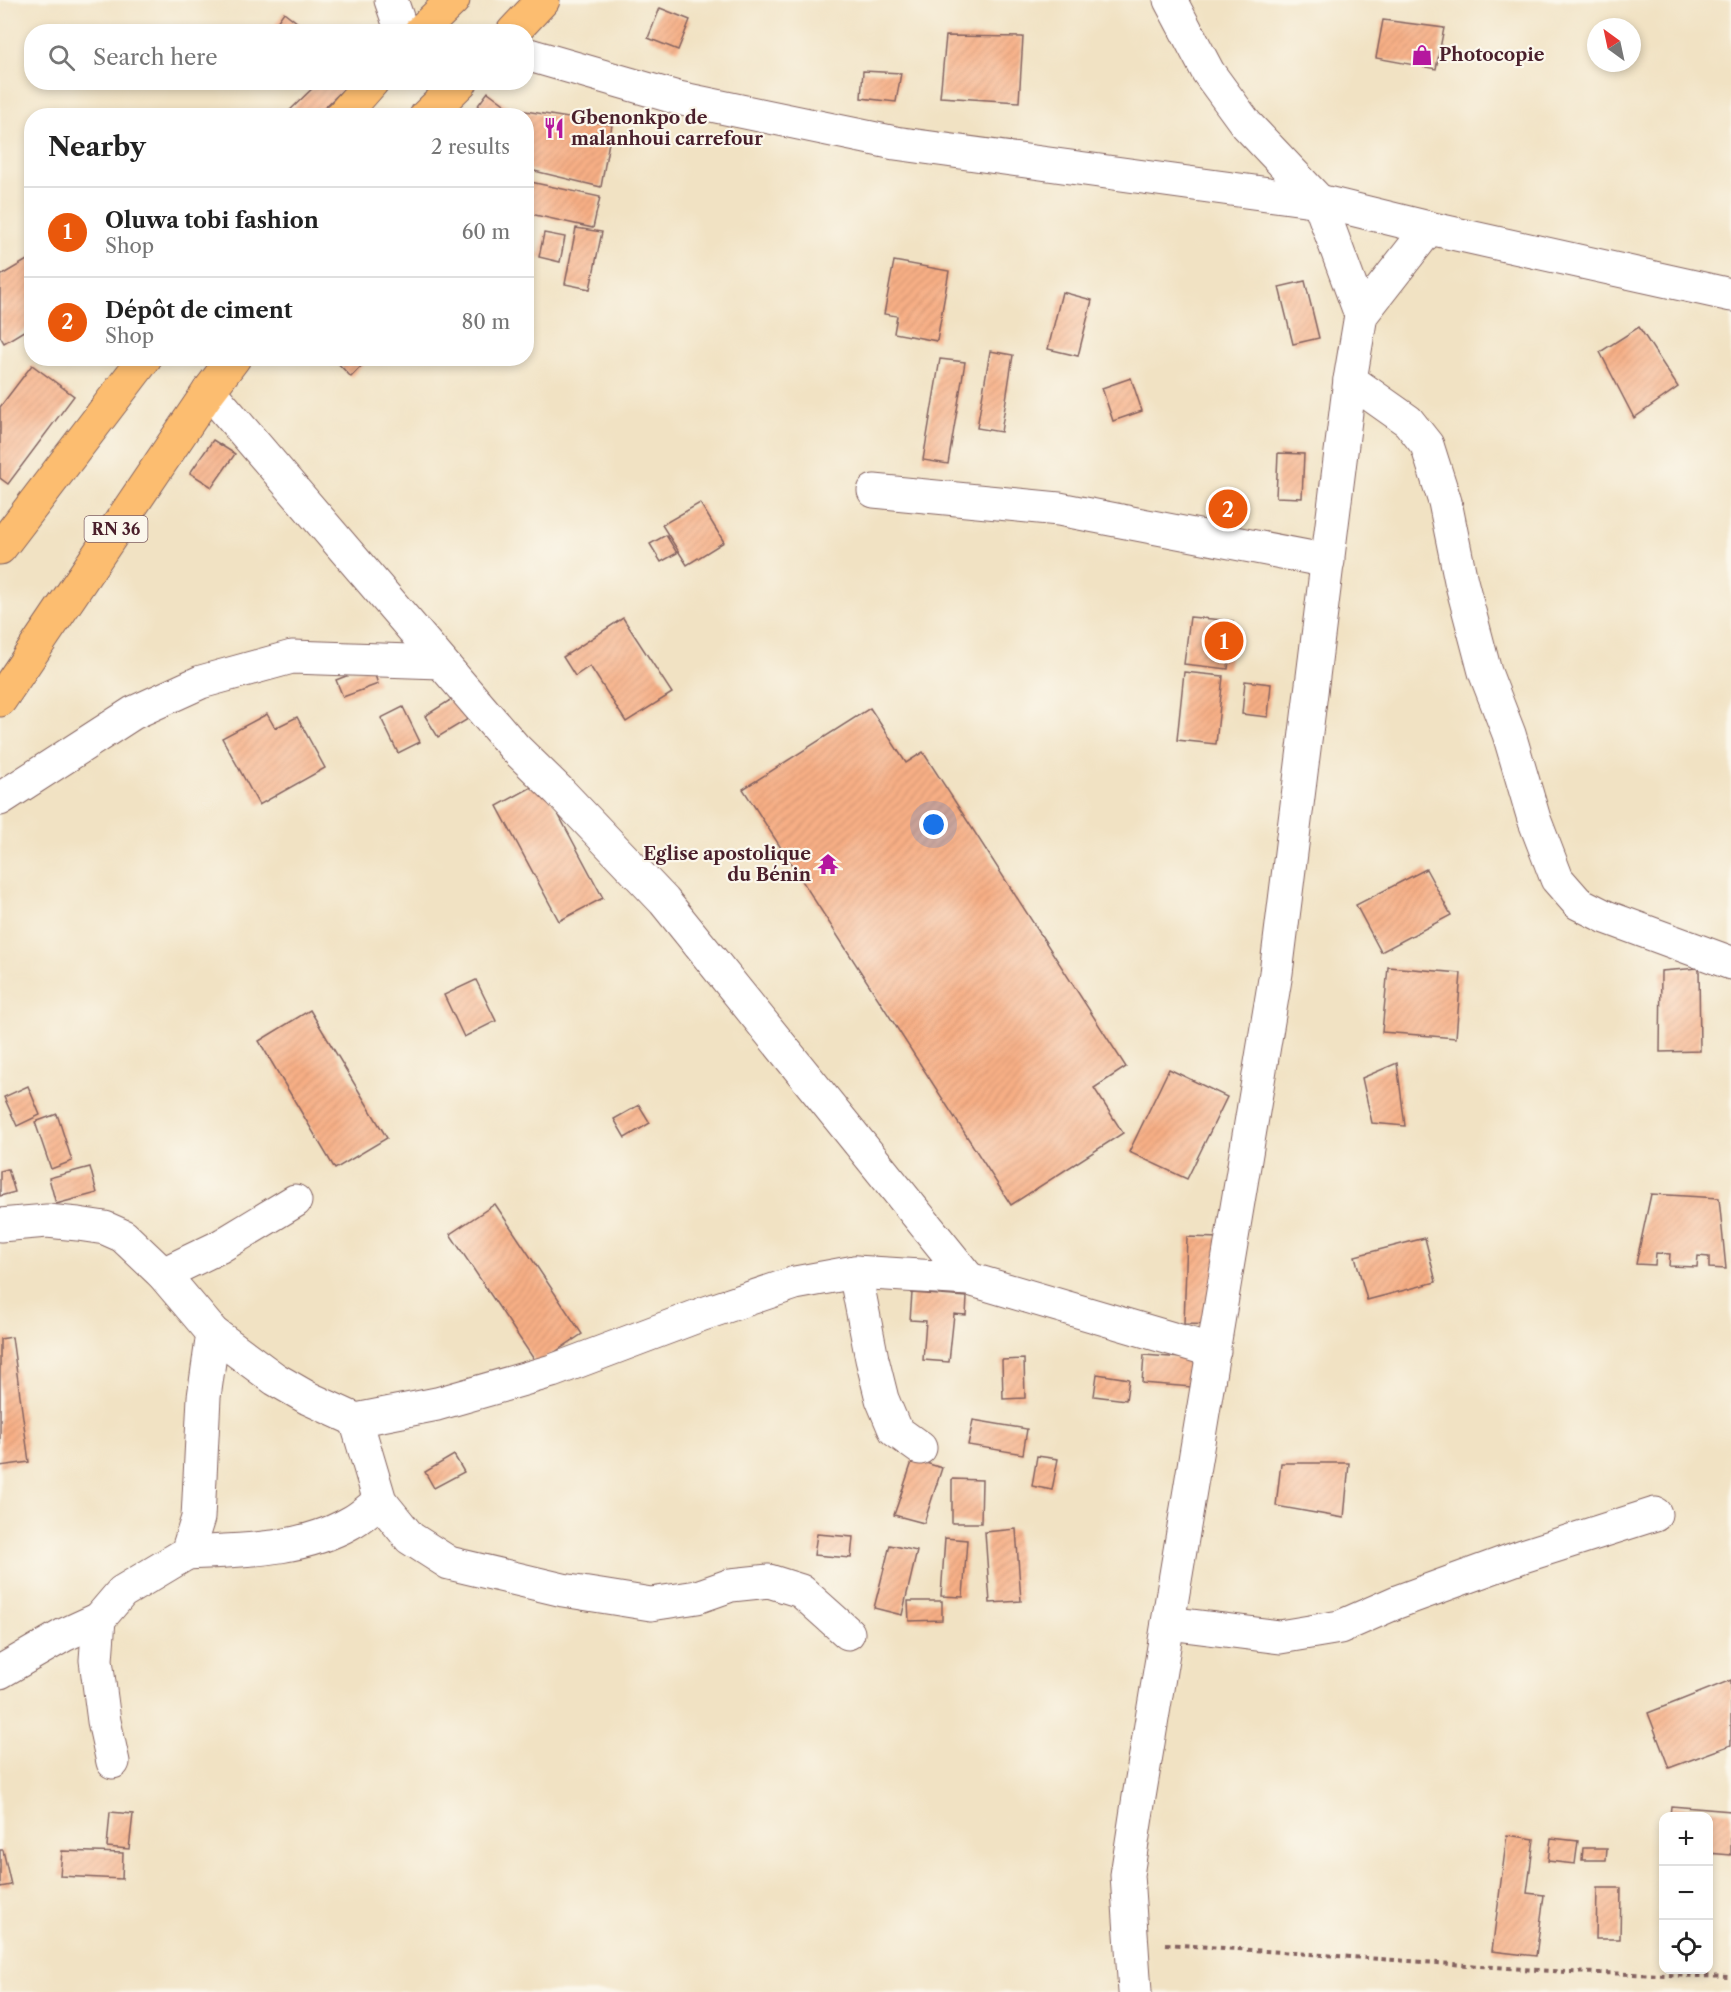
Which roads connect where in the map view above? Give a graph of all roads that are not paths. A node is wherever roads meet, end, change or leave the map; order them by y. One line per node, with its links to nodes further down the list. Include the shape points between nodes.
1 (392, 0): 5 (street)
2 (453, 0): 6 (main road)
3 (543, 0): 7 (main road)
4 (1170, 0): 13 (street, via 1208,72 1246,124)
5 (400, 24)
6 (428, 24)
7 (520, 24)
8 (534, 56): 13 (street, via 678,98 895,143)
9 (365, 90): 11 (main road)
10 (453, 90): 12 (main road)
11 (349, 108)
12 (434, 108)
13 (1319, 201): 14 (street); 16 (street)
14 (1429, 228): 15 (street); 16 (street)
15 (1731, 295)
16 (1361, 315): 19 (street)
17 (140, 366): 22 (main road)
18 (228, 366): 20 (main road, RN 36)
19 (1350, 380): 23 (street); 27 (street, via 1408,421 1426,445 1445,502 1485,672 1557,879 1578,903 1606,917)
20 (209, 391): 24 (street); 25 (main road, RN 36)
21 (874, 491): 23 (street, via 1059,509)
22 (0, 548)
23 (1328, 561): 34 (street, via 1276,973)
24 (440, 662): 26 (street, via 291,657 201,682 133,713); 32 (street, via 514,747 664,902)
25 (0, 700)
26 (0, 799)
27 (1731, 963)
28 (295, 1201): 31 (street, via 219,1247)
29 (0, 1225): 31 (street, via 47,1221 105,1228 123,1236)
30 (855, 1272): 32 (street); 35 (street, via 795,1283 552,1371 437,1404); 36 (street, via 882,1399 896,1430)
31 (163, 1274): 33 (street)
32 (969, 1279): 34 (street)
33 (213, 1333): 35 (street, via 275,1379); 39 (street, via 204,1397 198,1518)
34 (1215, 1351): 41 (street)
35 (356, 1420): 37 (street)
36 (920, 1448)
37 (380, 1501): 39 (street, via 350,1523 304,1542); 42 (street, via 410,1538 448,1563 563,1590 651,1605 697,1597 731,1585 769,1581 801,1591)
38 (1655, 1514): 41 (street, via 1523,1556 1341,1627 1280,1637)
39 (187, 1553): 40 (street, via 122,1592)
40 (99, 1618): 43 (street); 44 (street, via 96,1660)
41 (1168, 1623): 45 (street, via 1127,1875)
42 (848, 1633)
43 (0, 1672)
44 (113, 1762)
45 (1135, 1992)

